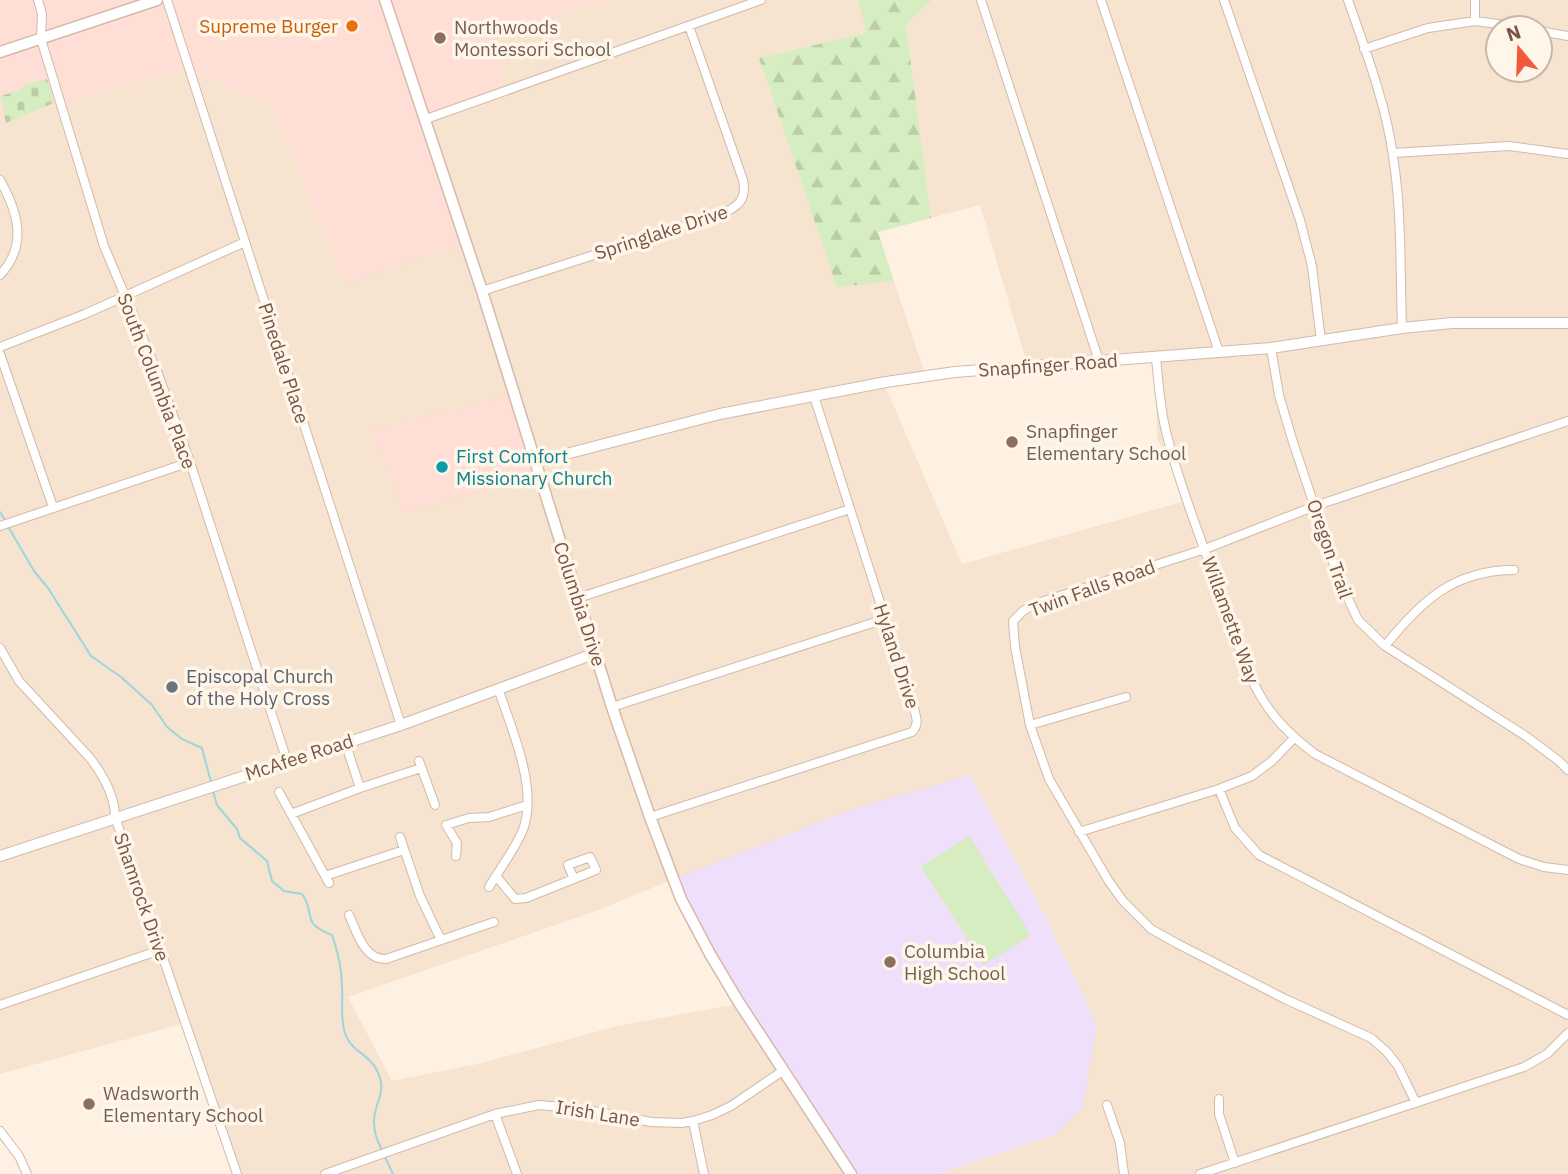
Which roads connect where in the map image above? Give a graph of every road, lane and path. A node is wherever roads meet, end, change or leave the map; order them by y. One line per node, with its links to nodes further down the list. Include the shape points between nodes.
1 (38, 0): 14 (street, South Columbia Place)
2 (157, 0): 14 (main road)
3 (167, 0): 21 (street, Pinedale Place)
4 (385, 0): 17 (main road, Columbia Drive)
5 (761, 0): 13 (street)
6 (981, 0): 33 (street)
7 (1101, 0): 30 (street)
8 (1224, 0): 27 (street, via 1300,220 1312,266)
9 (1348, 0): 15 (street)
10 (1475, 0): 11 (street)
11 (1475, 21): 12 (street); 15 (street, via 1429,28)
12 (1484, 22)
13 (689, 26): 17 (street); 23 (street, Springlake Drive, via 743,180 740,205)
14 (41, 38): 16 (main road); 24 (street, South Columbia Place)
15 (1364, 49): 18 (street)
16 (0, 52)
17 (426, 119): 23 (main road, Columbia Drive)
18 (1393, 153): 19 (street, via 1509,146); 26 (street)
19 (1568, 154)
20 (0, 180): 22 (street, via 19,232 11,263)
21 (245, 242): 24 (street); 52 (street, Pinedale Place)
22 (0, 275)
23 (482, 291): 37 (main road, Columbia Drive)
24 (124, 297): 28 (street); 36 (street, South Columbia Place)
25 (1568, 323): 26 (street, Snapfinger Road)
26 (1402, 328): 27 (street, Snapfinger Road)
27 (1321, 341): 29 (street, Snapfinger Road)
28 (0, 347)
29 (1271, 348): 30 (street, Snapfinger Road); 38 (street, Oregon Trail, via 1279,395)
30 (1219, 352): 32 (street, Snapfinger Road)
31 (0, 354): 39 (street)
32 (1156, 359): 33 (street, Snapfinger Road); 42 (street, Willamette Way, via 1169,444)
33 (1099, 361): 34 (street, Snapfinger Road, via 955,372)
34 (814, 396): 37 (street, Snapfinger Road, via 720,414); 40 (street, Hyland Drive)
35 (1568, 421): 38 (street, Twin Falls Road)
36 (190, 462): 39 (street); 56 (street, South Columbia Place)
37 (535, 462): 44 (main road, Columbia Drive)
38 (1315, 506): 42 (street, Twin Falls Road); 46 (street, Oregon Trail, via 1353,612)
39 (53, 507): 41 (street)
40 (850, 509): 44 (street); 45 (street, Hyland Drive)
41 (0, 526)
42 (1205, 549): 53 (street, Twin Falls Road, via 1035,604 1013,621); 54 (street, Willamette Way, via 1251,680)
43 (1514, 570): 46 (street, via 1489,570 1447,586 1420,605)
44 (578, 597): 48 (main road, Columbia Drive)
45 (886, 619): 51 (street); 65 (street, Hyland Drive, via 918,722 912,732)
46 (1385, 646): 57 (street, Oregon Trail, via 1527,737)
47 (0, 648): 64 (street, Shamrock Drive, via 19,681 101,772 115,805)
48 (596, 653): 49 (street, McAfee Road); 51 (main road, Columbia Drive)
49 (499, 691): 52 (street, McAfee Road); 62 (street, via 520,755)
50 (1126, 697): 53 (street)
51 (612, 707): 65 (main road, Columbia Drive)
52 (401, 725): 55 (street, McAfee Road)
53 (1030, 725): 66 (street, Twin Falls Road, via 1049,779)
54 (1294, 738): 59 (street, via 1252,776); 71 (street, Willamette Way, via 1315,754 1519,859)
55 (345, 742): 56 (street, McAfee Road); 58 (street)
56 (287, 761): 64 (street, McAfee Road)
57 (1568, 771)
58 (360, 788): 61 (street, via 420,765); 63 (street)
59 (1219, 789): 66 (street); 80 (street, via 1235,828 1259,855)
60 (279, 792): 63 (street)
61 (435, 805)
62 (527, 805): 70 (street, via 446,825 457,843); 72 (street, via 523,830)
63 (291, 814): 68 (street, via 327,880)
64 (115, 817): 69 (street, McAfee Road); 78 (street, Shamrock Drive)
65 (650, 817): 82 (main road, Columbia Drive, via 681,899 709,954)
66 (1079, 832): 84 (street, Twin Falls Road, via 1123,901 1151,929 1371,1038 1398,1066)
67 (400, 837): 68 (street)
68 (404, 850): 77 (street)
69 (0, 856)
70 (456, 856)
71 (1568, 870)
72 (495, 876): 73 (street, via 515,899); 74 (street)
73 (574, 879)
74 (489, 887)
75 (349, 915): 77 (street, via 368,954 378,960)
76 (494, 922): 77 (street)
77 (441, 940)
78 (160, 950): 79 (street); 91 (street, Shamrock Drive)
79 (0, 1005)
80 (1568, 1014)
81 (1568, 1032): 84 (street, via 1547,1054 1524,1067)
82 (784, 1070): 87 (street, Irish Lane, via 731,1106); 95 (main road, Columbia Drive)
83 (1219, 1099): 89 (street, via 1219,1114)
84 (1416, 1103): 89 (street)
85 (1107, 1105): 96 (street, via 1120,1143)
86 (495, 1114): 87 (street, Irish Lane, via 556,1105 651,1122); 92 (street, Irish Lane); 93 (street)
87 (693, 1121): 94 (street)
88 (0, 1131): 90 (street)
89 (1235, 1163): 97 (street)
90 (27, 1174)
91 (237, 1174)
92 (324, 1174)
93 (517, 1174)
94 (704, 1174)
95 (851, 1174)
96 (1124, 1174)
97 (1200, 1174)

